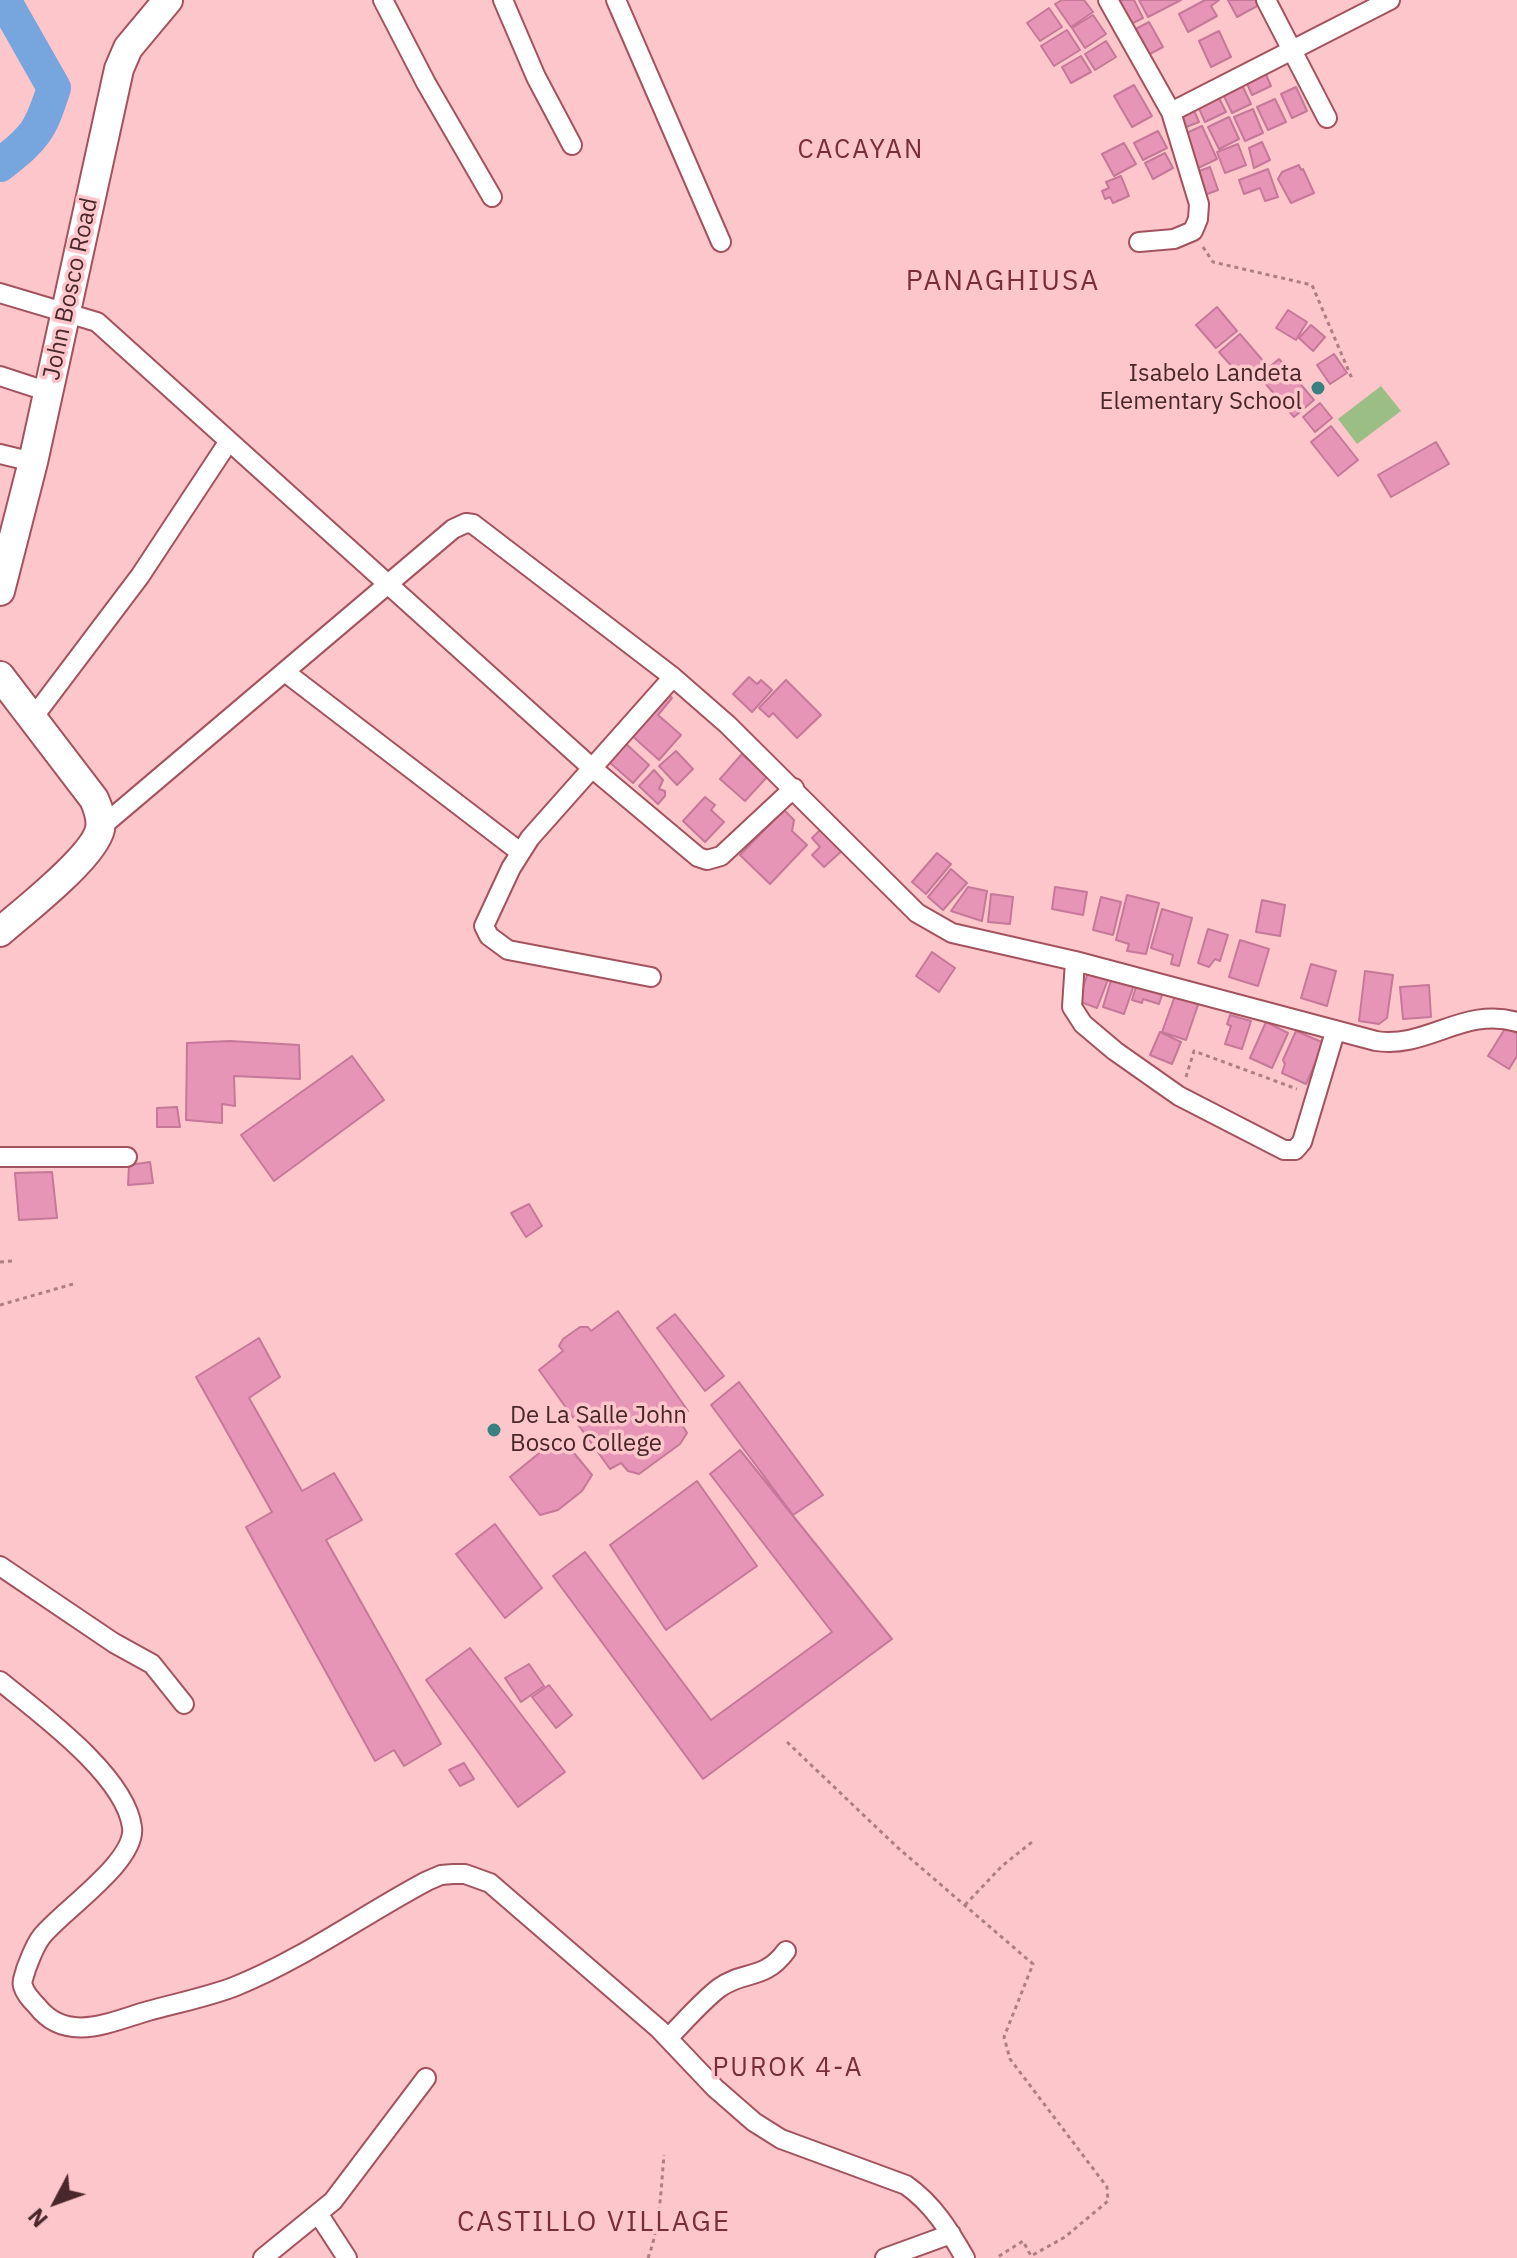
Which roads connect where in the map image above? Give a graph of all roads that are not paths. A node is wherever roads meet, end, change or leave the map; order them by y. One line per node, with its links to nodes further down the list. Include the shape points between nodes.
1 (168, 0): 16 (highway, John Bosco Road, via 128,48 119,69)
2 (383, 0): 12 (street)
3 (503, 0): 11 (street)
4 (616, 0): 13 (street)
5 (1108, 0): 9 (street)
6 (1266, 0): 8 (street)
7 (1390, 0): 8 (street)
8 (1293, 51): 9 (street); 10 (street)
9 (1171, 112): 14 (street, via 1199,204 1198,219 1193,231 1174,239)
10 (1327, 118)
11 (572, 145)
12 (492, 197)
13 (721, 242)
14 (1139, 242)
15 (0, 293): 16 (street)
16 (67, 312): 18 (highway, John Bosco Road); 19 (street, via 97,322)
17 (0, 376): 18 (street)
18 (49, 392): 21 (highway, John Bosco Road)
19 (229, 441): 22 (street); 27 (street, via 140,576)
20 (0, 454): 21 (street)
21 (33, 462): 23 (highway, John Bosco Road)
22 (389, 585): 24 (street); 26 (street, via 453,529 473,524); 28 (street)
23 (0, 591)
24 (285, 672): 30 (street); 31 (street)
25 (0, 676): 27 (highway)
26 (673, 677): 28 (street); 29 (street)
27 (32, 719): 30 (highway, via 94,799)
28 (592, 768): 29 (street, via 707,860 721,856); 31 (street)
29 (794, 788): 33 (street, via 933,924)
30 (100, 828): 32 (highway, via 87,853)
31 (520, 852): 34 (street, via 484,926 498,945)
32 (0, 932)
33 (1075, 961): 36 (street); 36 (street, via 1076,1016 1115,1051 1179,1096 1290,1151 1302,1142)
34 (651, 977)
35 (1517, 1022): 36 (street, via 1489,1017 1388,1043)
36 (1335, 1032)
37 (0, 1157): 38 (street)
38 (127, 1157)
39 (0, 1566): 41 (street, via 152,1664)
40 (0, 1681): 43 (street, via 89,1758 124,1803 132,1824 124,1854 40,1938 23,1980 41,2012 60,2026 99,2025 235,1987 427,1881 453,1874 478,1878 501,1890)
41 (184, 1704)
42 (786, 1951): 43 (street, via 767,1971 722,1986)
43 (668, 2038): 46 (street, via 754,2122 781,2139 906,2185)
44 (426, 2078): 45 (street, via 351,2181)
45 (319, 2215): 47 (street); 48 (street)
46 (951, 2234): 49 (street); 50 (street)
47 (263, 2258)
48 (347, 2258)
49 (885, 2258)
50 (965, 2258)

